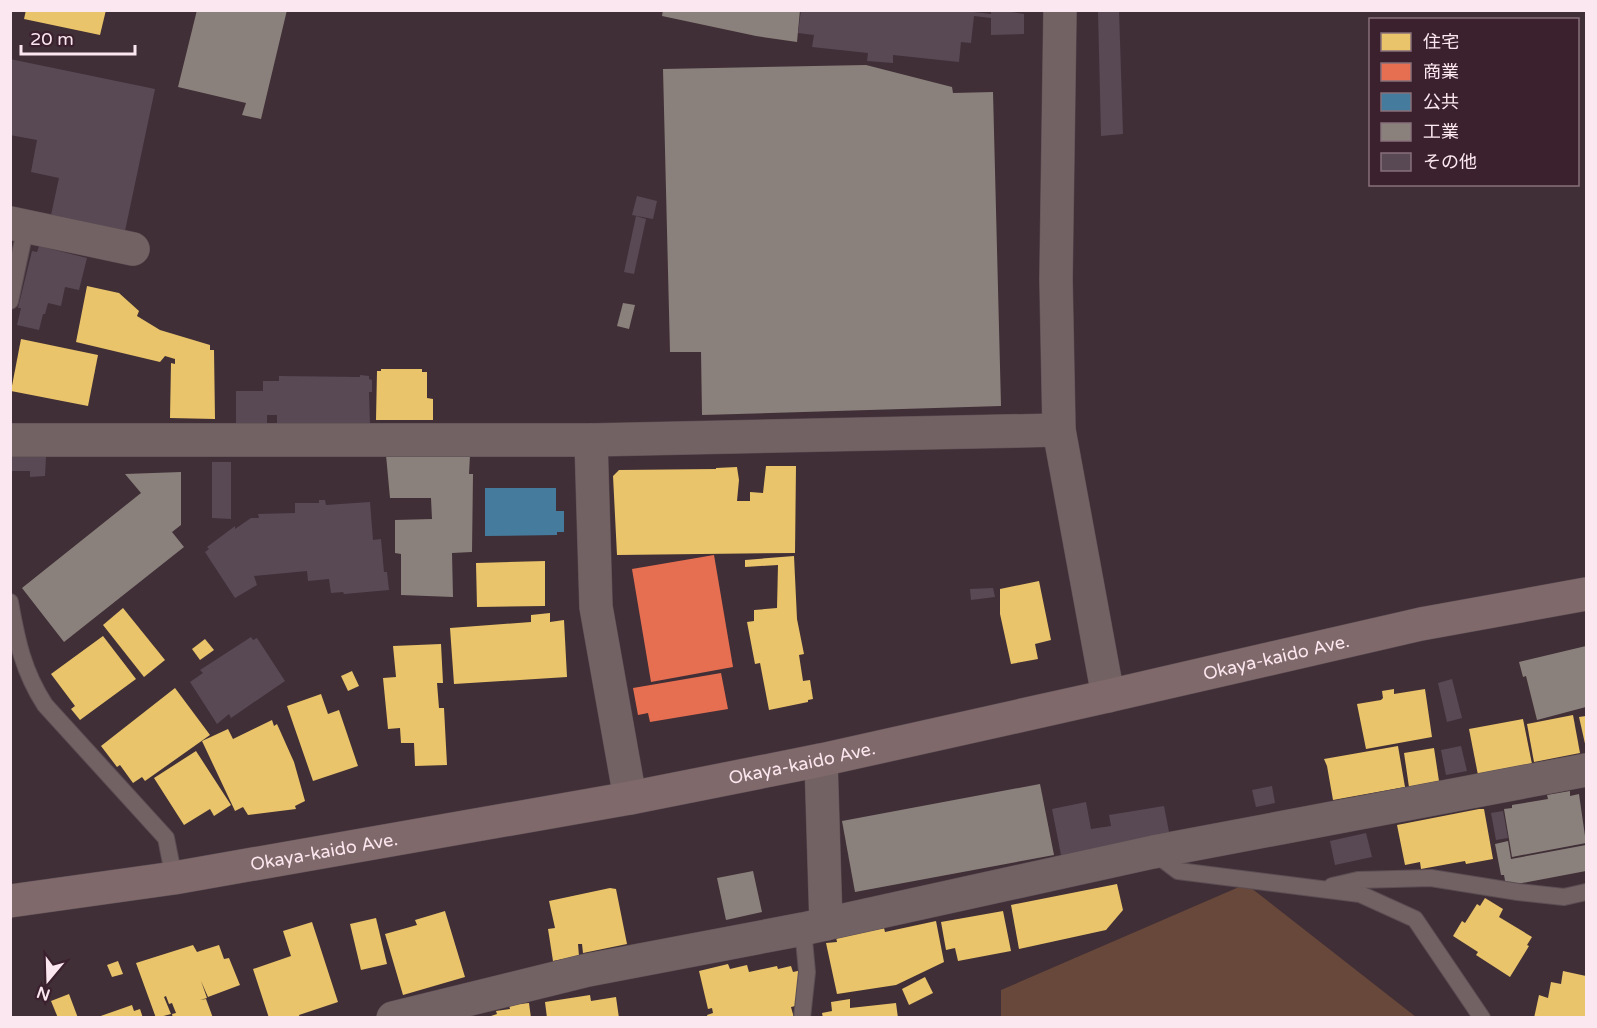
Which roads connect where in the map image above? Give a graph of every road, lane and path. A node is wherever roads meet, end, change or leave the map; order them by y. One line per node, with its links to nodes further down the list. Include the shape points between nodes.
1 (1060, 10): 5 (street, via 1056,279)
2 (18, 225): 3 (street); 4 (lane)
3 (133, 249)
4 (10, 301)
5 (1059, 430): 7 (street); 10 (street)
6 (10, 440): 7 (street)
7 (591, 440): 13 (street, via 596,607)
8 (1587, 594): 10 (main road, Okaya-kaido Ave., via 1421,624)
9 (10, 602): 15 (lane, via 18,646 32,685 45,705 166,838)
10 (1108, 696): 11 (main road, Okaya-kaido Ave.)
11 (821, 760): 13 (main road, Okaya-kaido Ave.); 19 (street)
12 (1587, 770): 14 (street)
13 (630, 798): 15 (main road, Okaya-kaido Ave.)
14 (1152, 852): 16 (lane, via 1178,871); 19 (street)
15 (174, 878): 18 (main road, Okaya-kaido Ave.)
16 (1318, 890): 17 (lane, via 1358,880 1431,878 1564,897); 22 (lane, via 1360,894 1415,919)
17 (1587, 892)
18 (10, 901)
19 (815, 926): 20 (street, via 588,970); 21 (lane)
20 (393, 1017)
21 (802, 1017)
22 (1482, 1017)

